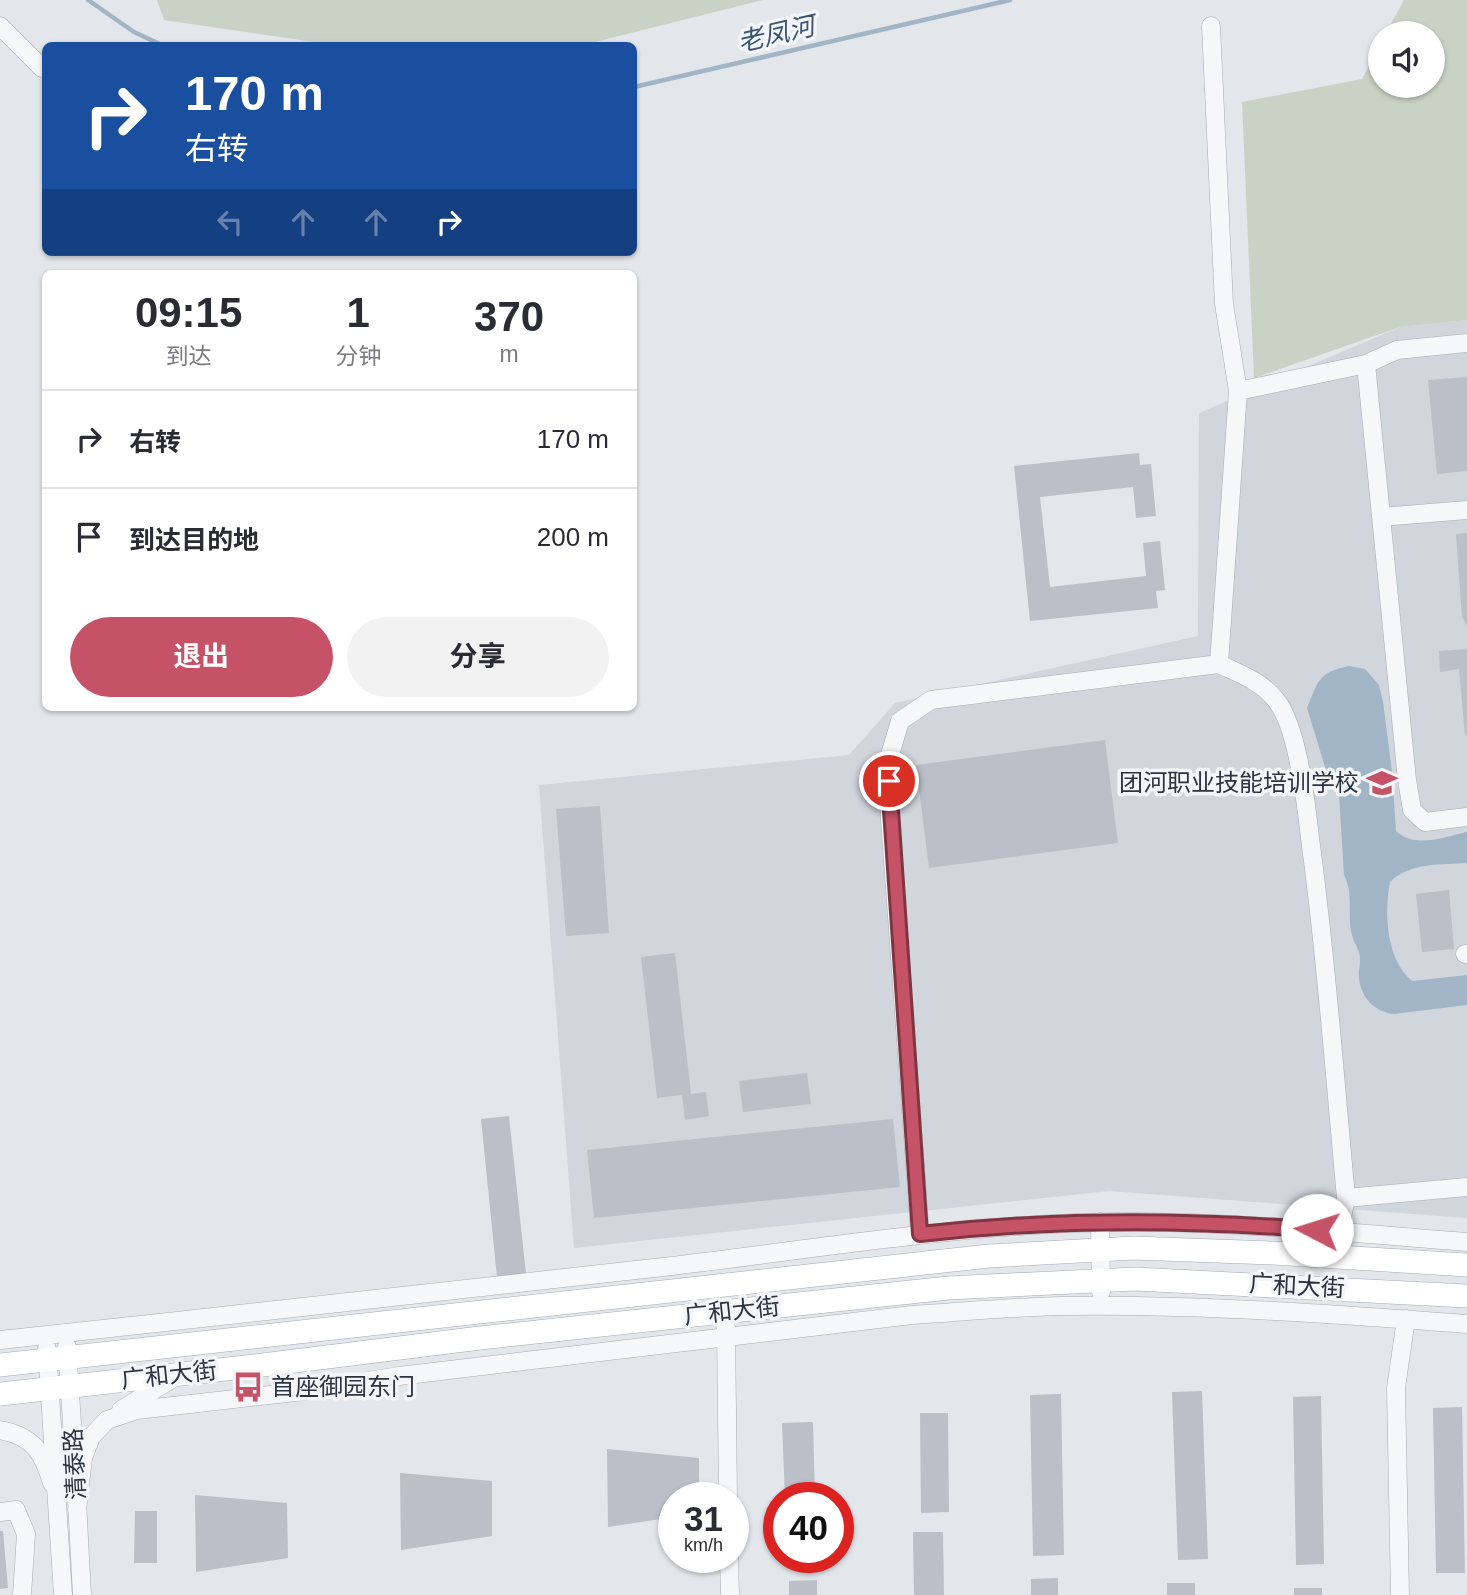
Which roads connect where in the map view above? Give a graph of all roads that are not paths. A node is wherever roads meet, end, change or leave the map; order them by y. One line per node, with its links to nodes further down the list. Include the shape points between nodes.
1 (0, 26): 3 (street)
2 (1211, 26): 6 (street, via 1224,304)
3 (42, 68)
4 (1467, 343): 5 (street, via 1397,350)
5 (1366, 364): 6 (street); 8 (street)
6 (1238, 391): 9 (street)
7 (1467, 510): 8 (street)
8 (1381, 517): 10 (street, via 1412,810 1425,822)
9 (1219, 664): 12 (street, via 1256,681 1278,702 1300,769 1320,908); 15 (street, via 931,700 900,721 889,758 889,805)
10 (1467, 817)
11 (1467, 1186): 12 (street)
12 (1346, 1198): 14 (street)
13 (1100, 1222): 14 (street, via 1250,1224); 15 (street); 17 (street)
14 (1339, 1232): 16 (street)
15 (920, 1234): 18 (street)
16 (1467, 1242)
17 (1100, 1250): 19 (main road, 广和大街, via 1273,1253); 20 (street); 22 (main road, 广和大街, via 989,1256)
18 (745, 1258): 22 (street); 29 (street)
19 (1467, 1265)
20 (1101, 1280): 21 (main road, 广和大街); 24 (street); 26 (main road, 广和大街, via 948,1287)
21 (1241, 1283): 23 (main road, 广和大街); 25 (street)
22 (697, 1288): 33 (main road, 广和大街)
23 (1467, 1296)
24 (1101, 1306): 25 (street); 31 (street, via 912,1315)
25 (1295, 1312): 27 (street)
26 (725, 1313): 31 (street); 35 (main road, 广和大街)
27 (1406, 1319): 28 (street); 49 (street, via 1396,1388)
28 (1467, 1324)
29 (65, 1333): 30 (street); 33 (street, 清泰路)
30 (46, 1335): 32 (street); 33 (street, 清泰路)
31 (726, 1338): 38 (street, via 137,1410); 40 (street)
32 (0, 1340)
33 (58, 1358): 34 (main road, 广和大街); 36 (street, 清泰路)
34 (0, 1365)
35 (179, 1374): 36 (main road, 广和大街); 38 (street)
36 (61, 1387): 37 (main road, 广和大街); 41 (street, 清泰路); 42 (street, 清泰路)
37 (0, 1394)
38 (107, 1420): 42 (street, via 91,1437 83,1458)
39 (0, 1430): 41 (street, via 22,1436 38,1449)
40 (728, 1482)
41 (58, 1502): 46 (street, 清泰路)
42 (77, 1510): 47 (street, 清泰路)
43 (0, 1512): 45 (street, via 16,1510 26,1534)
44 (729, 1573): 48 (street)
45 (23, 1595)
46 (63, 1595)
47 (82, 1595)
48 (730, 1595)
49 (1400, 1595)

